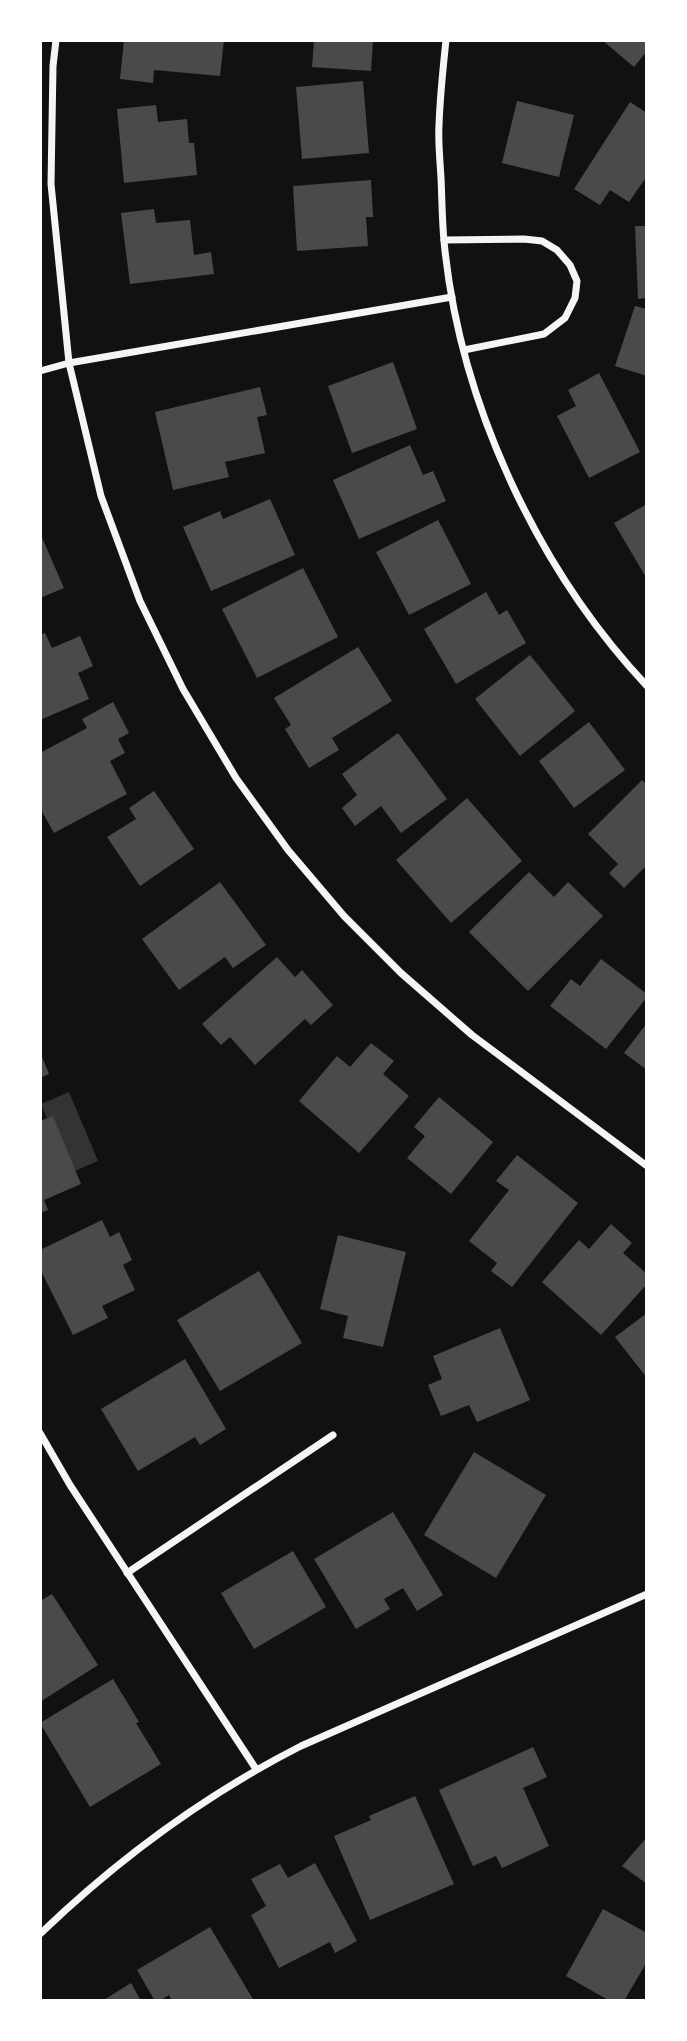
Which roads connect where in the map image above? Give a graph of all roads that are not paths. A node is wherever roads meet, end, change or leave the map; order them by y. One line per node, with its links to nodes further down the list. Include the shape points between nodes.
1 (56, 40): 6 (street, via 51,184)
2 (446, 40): 3 (street, via 439,126)
3 (444, 240): 4 (street); 5 (street, via 542,241 570,265 576,281 575,299 565,318 544,334)
4 (452, 297): 5 (street); 6 (street)
5 (464, 351): 8 (street, via 504,465 538,536 616,653)
6 (69, 363): 7 (street); 9 (street, via 101,496 141,601 183,689 236,778 288,850 401,973 472,1035)
7 (40, 371)
8 (647, 686)
9 (647, 1166)
10 (40, 1433): 12 (street)
11 (334, 1435): 12 (street)
12 (127, 1573): 14 (street)
13 (647, 1594): 14 (street)
14 (256, 1769): 15 (street, via 143,1846)
15 (40, 1934)

